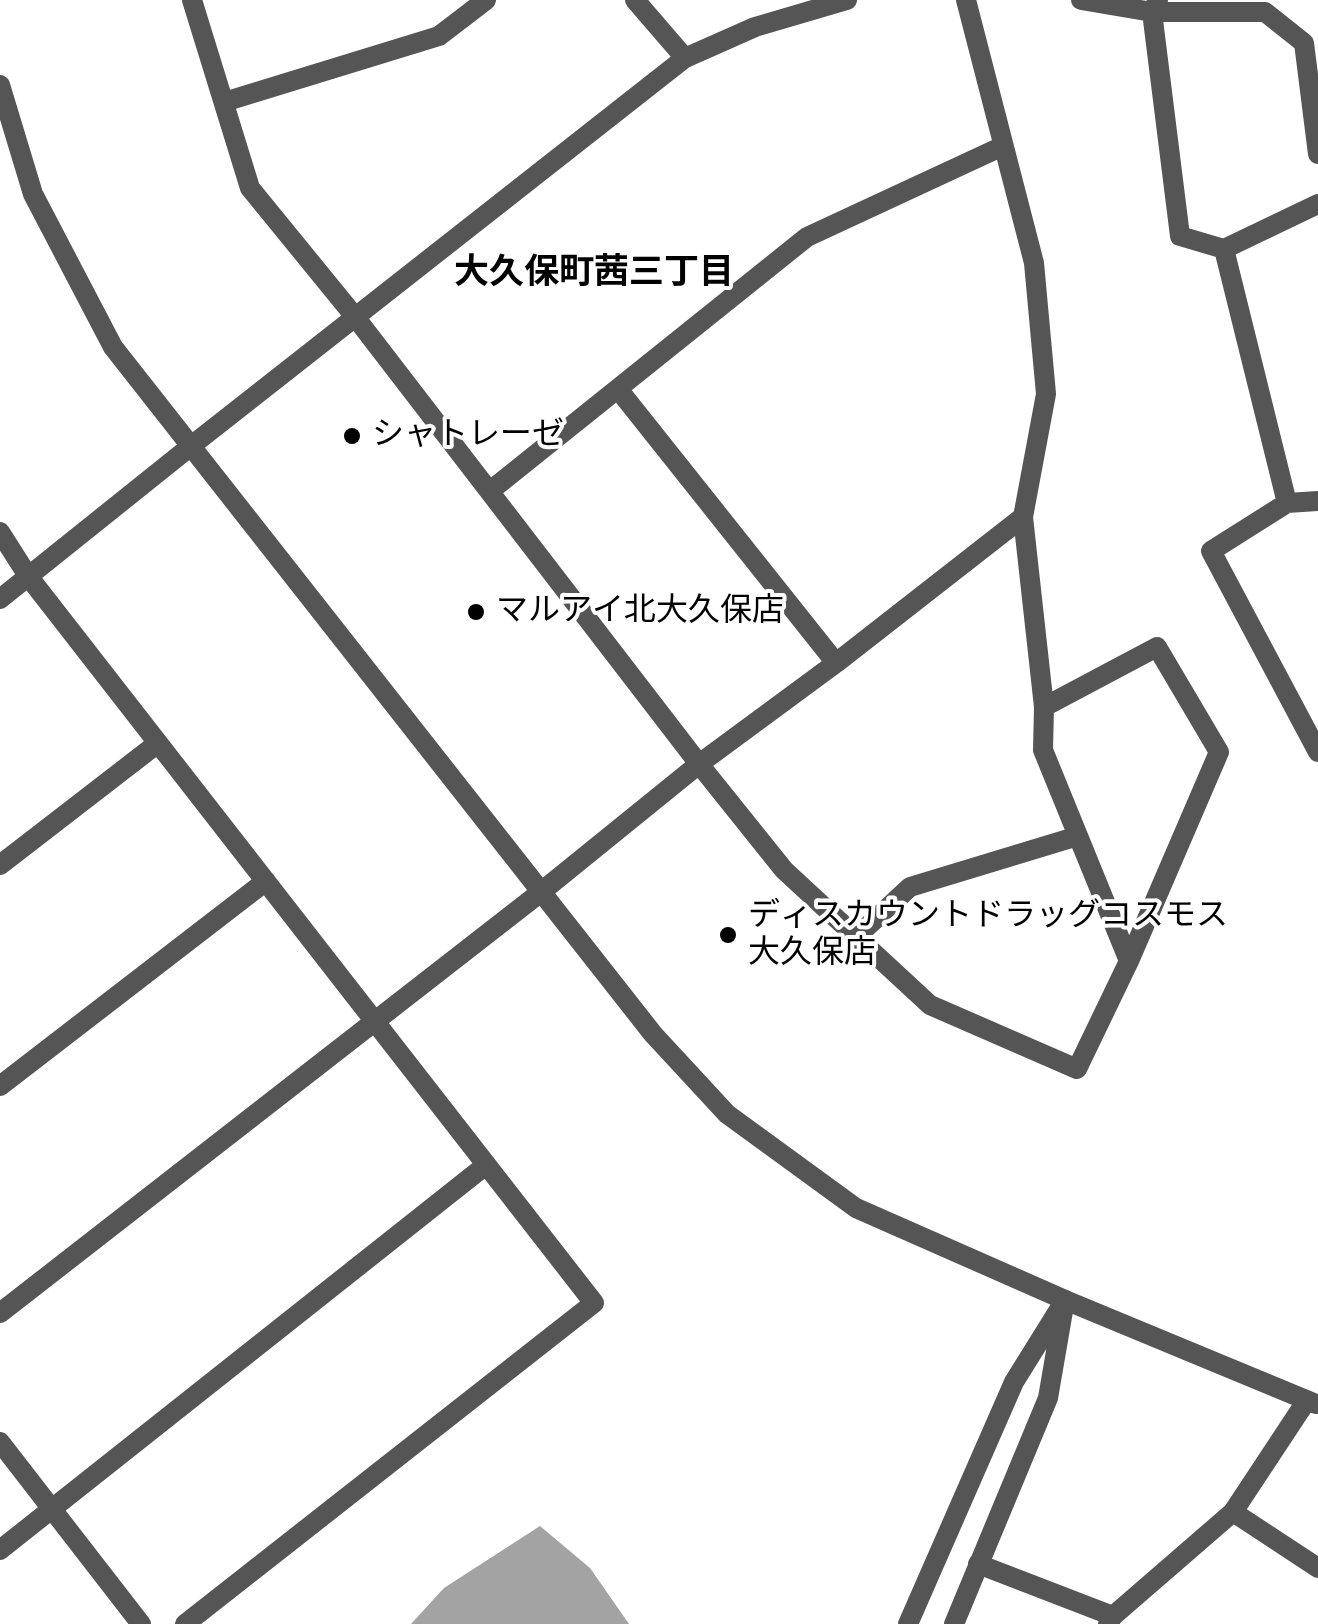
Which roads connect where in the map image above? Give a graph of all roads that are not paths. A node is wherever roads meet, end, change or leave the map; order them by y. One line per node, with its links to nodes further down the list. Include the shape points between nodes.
1 (192, 0): 10 (street)
2 (486, 0): 10 (street, via 439,36)
3 (635, 0): 8 (street)
4 (847, 0): 8 (street, via 755,27)
5 (966, 0): 11 (street)
6 (1081, 0): 7 (street)
7 (1155, 6): 12 (street, via 1264,12 1304,43); 14 (street, via 1180,236)
8 (686, 58): 15 (street)
9 (0, 85): 17 (street, via 33,194 113,347)
10 (224, 102): 15 (street, via 250,188)
11 (1004, 146): 16 (street, via 807,238); 21 (street, via 1034,263 1046,394)
12 (1318, 154)
13 (1318, 204): 14 (street)
14 (1224, 249): 20 (street)
15 (356, 318): 17 (street); 18 (street)
16 (618, 389): 18 (street); 25 (street)
17 (191, 446): 23 (street); 33 (street)
18 (490, 491): 29 (street)
19 (1318, 501): 20 (street)
20 (1287, 503): 28 (street, via 1210,551)
21 (1023, 517): 25 (street); 26 (street)
22 (0, 532): 23 (street)
23 (28, 576): 24 (street); 27 (street)
24 (0, 599)
25 (836, 662): 29 (street)
26 (1044, 706): 30 (street, via 1043,750); 35 (street, via 1157,647 1219,752)
27 (158, 743): 31 (street); 32 (street)
28 (1318, 752)
29 (699, 764): 33 (street); 34 (street, via 784,870)
30 (1078, 836): 34 (street, via 910,887); 35 (street)
31 (0, 865)
32 (266, 881): 36 (street); 37 (street)
33 (541, 892): 36 (street); 39 (street, via 653,1034 727,1114 856,1208)
34 (856, 937): 35 (street, via 930,1004 1077,1069)
35 (1128, 961)
36 (375, 1022): 38 (street); 40 (street)
37 (0, 1086)
38 (486, 1165): 43 (street); 50 (street, via 594,1304)
39 (1064, 1300): 41 (street); 46 (street, via 1048,1398); 51 (street, via 1014,1382)
40 (0, 1313)
41 (1312, 1402): 44 (street)
42 (0, 1442): 43 (street)
43 (52, 1509): 45 (street); 49 (street)
44 (1233, 1512): 47 (street); 48 (street)
45 (0, 1550)
46 (978, 1564): 48 (street); 52 (street)
47 (1318, 1568)
48 (1110, 1620)
49 (141, 1624)
50 (185, 1624)
51 (908, 1624)
52 (954, 1624)

